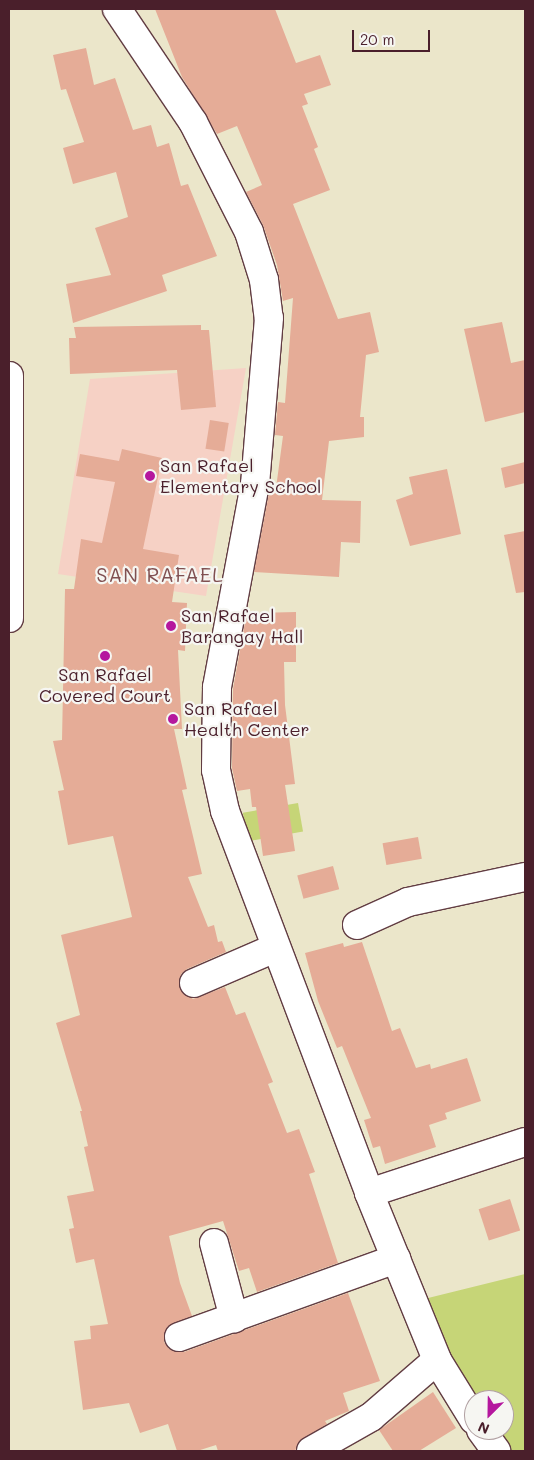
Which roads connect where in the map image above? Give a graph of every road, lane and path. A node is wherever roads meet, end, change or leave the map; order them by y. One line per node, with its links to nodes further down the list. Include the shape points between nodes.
1 (117, 9): 6 (main road, via 193,122 249,232 264,280 269,342 246,541 217,687 216,770 234,838)
2 (9, 376): 3 (main road)
3 (9, 618)
4 (525, 878): 5 (main road, via 408,902)
5 (357, 925)
6 (275, 948): 7 (main road); 9 (main road)
7 (194, 983)
8 (525, 1142): 9 (main road)
9 (369, 1193): 11 (main road)
10 (214, 1243): 12 (main road)
11 (396, 1258): 12 (main road); 14 (main road)
12 (234, 1318): 13 (main road)
13 (179, 1337)
14 (437, 1360): 15 (main road); 17 (main road, via 371,1417)
15 (464, 1404)
16 (488, 1440): 18 (main road)
17 (311, 1451)
18 (496, 1451)

